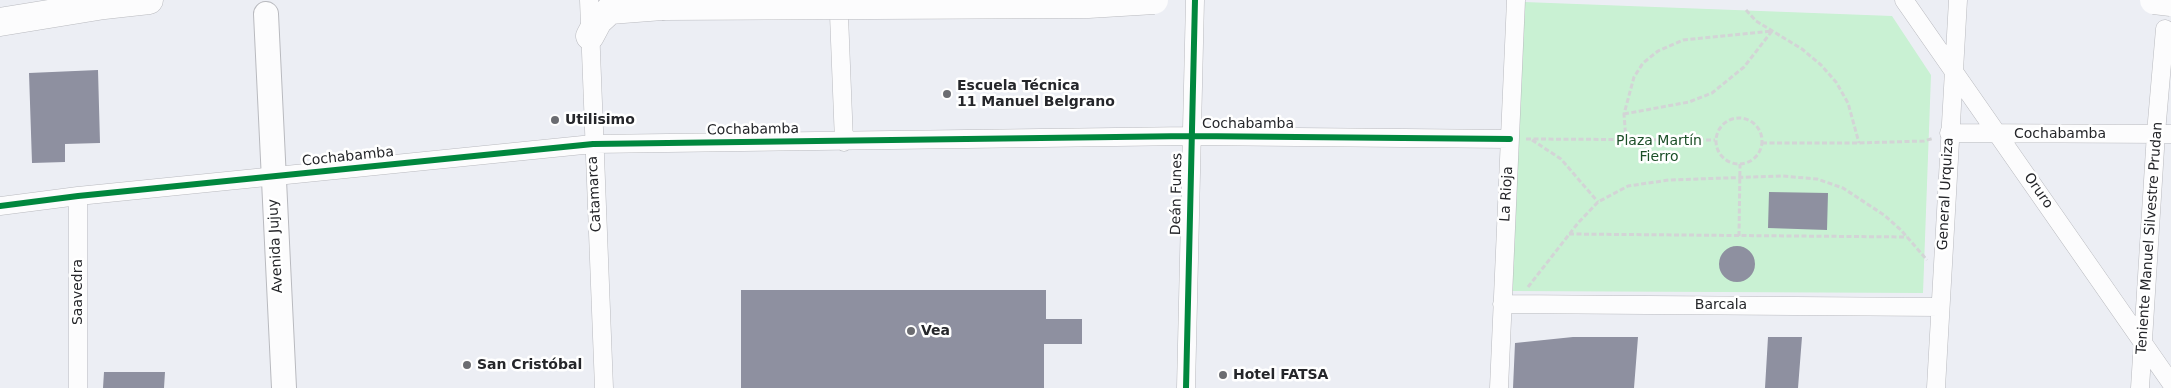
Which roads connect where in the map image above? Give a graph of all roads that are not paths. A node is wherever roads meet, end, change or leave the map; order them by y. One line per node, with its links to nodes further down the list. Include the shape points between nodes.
1 (149, 0): 12 (highway)
2 (589, 0): 14 (street, Catamarca)
3 (1154, 0): 14 (highway, bridge, via 1088,4 662,6 610,10 598,21)
4 (1195, 0): 19 (street, Deán Funes)
5 (1516, 0): 20 (street, La Rioja)
6 (1904, 0): 15 (street, Oruro)
7 (1958, 0): 15 (street, General Urquiza)
8 (2154, 0): 9 (highway, bridge)
9 (2171, 2)
10 (266, 14): 23 (main road, Avenida Jujuy)
11 (839, 15): 21 (street)
12 (0, 22)
13 (2165, 29): 17 (street, Teniente Manuel Silvestre Prudan)
14 (590, 36): 22 (street, Catamarca)
15 (1953, 73): 16 (street, General Urquiza); 18 (street, Oruro)
16 (1949, 133): 18 (street, Cochabamba); 27 (street, General Urquiza)
17 (2164, 133): 18 (street, Cochabamba); 28 (street, Teniente Manuel Silvestre Prudan)
18 (1998, 134): 28 (street, Oruro)
19 (1190, 136): 20 (street, Cochabamba); 21 (street, Cochabamba); 33 (street, Deán Funes)
20 (1510, 138): 26 (street, La Rioja)
21 (844, 142): 22 (street, Cochabamba)
22 (593, 144): 23 (street, Cochabamba); 32 (street, Catamarca)
23 (273, 178): 24 (street, Cochabamba); 31 (main road, Avenida Jujuy)
24 (78, 196): 25 (street, Cochabamba); 30 (street, Saavedra)
25 (0, 206)
26 (1509, 304): 27 (street, Barcala); 34 (street, La Rioja)
27 (1940, 307): 35 (street, General Urquiza)
28 (2143, 341): 29 (street, Oruro); 36 (street, Teniente Manuel Silvestre Prudan)
29 (2171, 383)
30 (78, 388)
31 (284, 388)
32 (604, 388)
33 (1186, 388)
34 (1498, 388)
35 (1936, 388)
36 (2140, 388)

